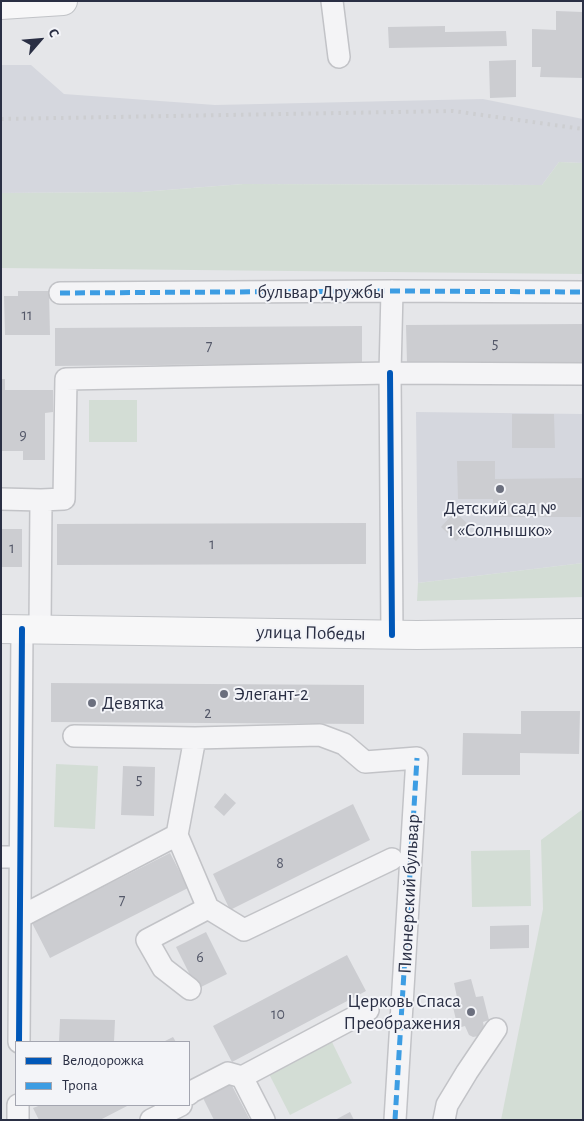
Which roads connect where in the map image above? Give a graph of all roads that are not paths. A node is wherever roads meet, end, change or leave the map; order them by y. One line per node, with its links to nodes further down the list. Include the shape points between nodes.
1 (332, 1): 4 (street)
2 (51, 2): 3 (main road)
3 (1, 5)
4 (339, 57)
5 (392, 291): 6 (street, бульвар Дружбы); 7 (street, бульвар Дружбы); 8 (street)
6 (583, 292)
7 (60, 294)
8 (390, 373): 9 (street); 11 (street, via 66,379 64,499); 14 (street)
9 (583, 374)
10 (1, 499): 11 (street)
11 (41, 500): 12 (street)
12 (21, 629): 14 (main road, улица Победы); 18 (street)
13 (583, 633): 14 (main road, улица Победы)
14 (392, 634)
15 (74, 736): 16 (street)
16 (195, 738): 17 (street); 33 (street, Пионерский бульвар, via 320,736 344,744 365,762 417,758)
17 (177, 835): 20 (street); 21 (street)
18 (11, 857): 21 (street)
19 (392, 859): 20 (street, via 244,930)
20 (208, 908): 22 (street, via 147,940 163,968)
21 (20, 917): 25 (street)
22 (190, 989)
23 (368, 1010): 26 (street)
24 (496, 1029): 34 (street, via 447,1105)
25 (19, 1041)
26 (242, 1077): 27 (street, via 228,1073); 32 (street)
27 (190, 1094)
28 (18, 1106): 30 (street)
29 (184, 1106): 31 (street)
30 (18, 1120)
31 (151, 1120)
32 (264, 1120)
33 (395, 1120)
34 (444, 1120)

